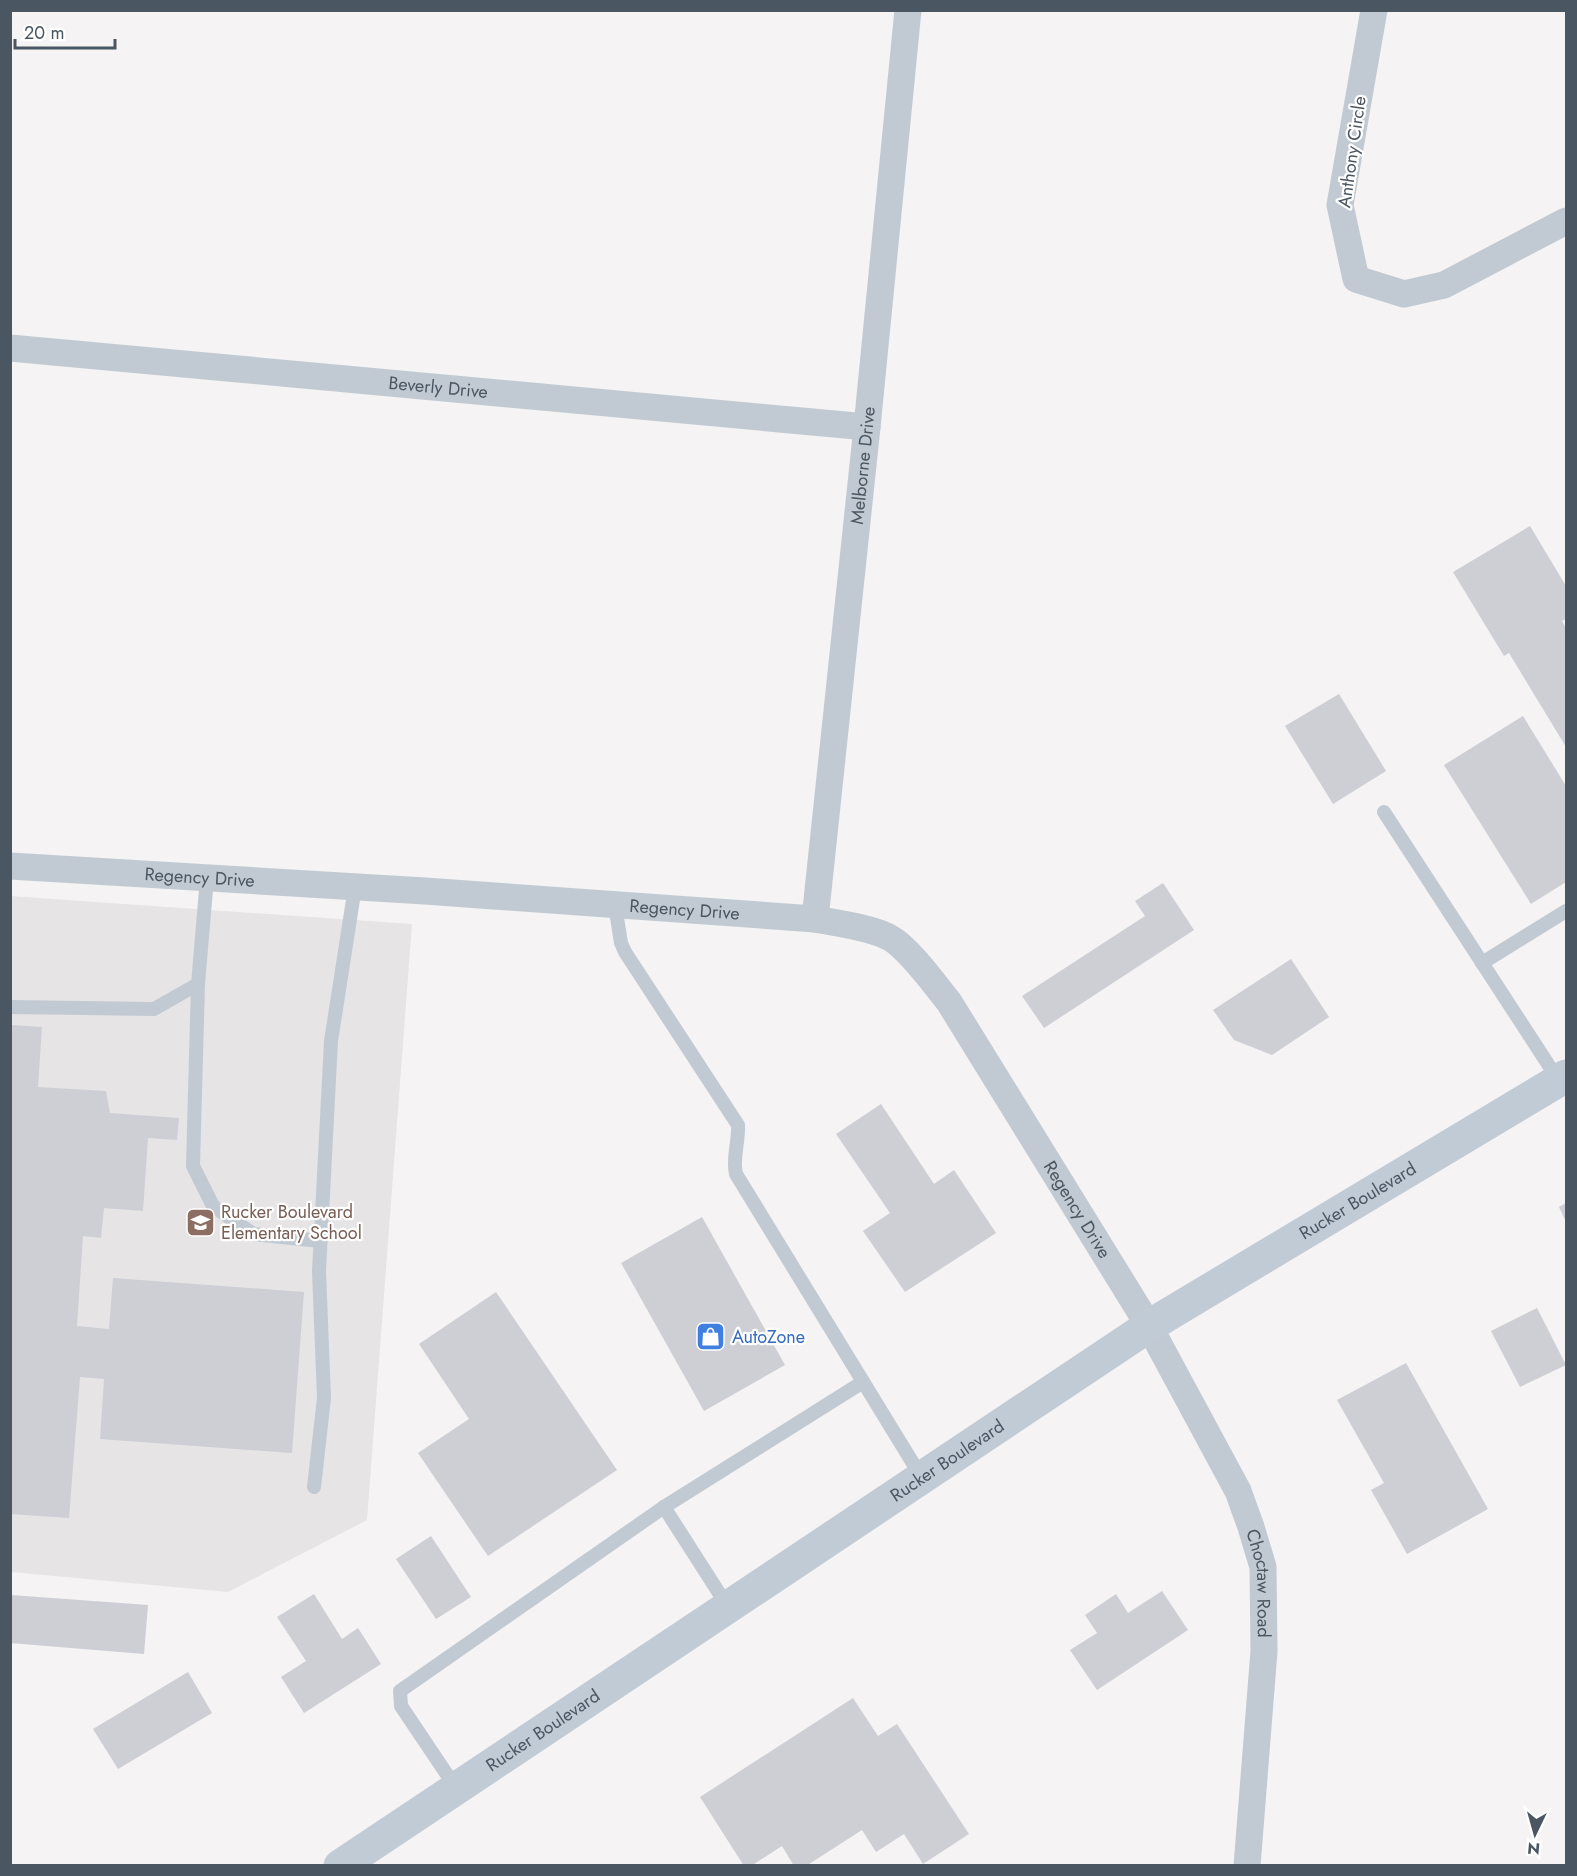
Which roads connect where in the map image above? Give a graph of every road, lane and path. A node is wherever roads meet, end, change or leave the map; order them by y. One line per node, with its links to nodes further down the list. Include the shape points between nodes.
1 (908, 10): 5 (street, Melborne Drive)
2 (1374, 10): 3 (street, Anthony Circle, via 1340,205 1356,279 1404,294 1444,285)
3 (1566, 221)
4 (10, 348): 5 (street, Beverly Drive)
5 (867, 427): 12 (street, Melborne Drive)
6 (1384, 812): 13 (lane)
7 (10, 866): 8 (street, Regency Drive)
8 (207, 878): 9 (street, Regency Drive); 14 (lane)
9 (355, 887): 10 (street, Regency Drive); 17 (lane, via 331,1041)
10 (615, 905): 12 (street, Regency Drive); 19 (lane, via 625,952 738,1125 736,1174)
11 (1566, 911): 13 (lane)
12 (815, 919): 18 (street, Regency Drive, via 855,926 892,939 919,965 949,1002)
13 (1482, 963): 16 (lane)
14 (198, 984): 15 (lane, via 154,1009); 17 (lane, via 193,1166 213,1206 253,1234)
15 (10, 1007)
16 (1563, 1079): 18 (main road, Rucker Boulevard)
17 (320, 1241): 21 (lane, via 324,1398)
18 (1149, 1326): 20 (main road, Rucker Boulevard); 26 (street, Choctaw Road, via 1238,1491 1263,1567 1264,1651)
19 (863, 1382): 20 (lane); 22 (lane)
20 (921, 1478): 23 (main road, Rucker Boulevard)
21 (314, 1487)
22 (664, 1507): 23 (lane); 24 (lane, via 400,1691 401,1706)
23 (728, 1607): 24 (main road, Rucker Boulevard)
24 (456, 1788): 25 (main road, Rucker Boulevard)
25 (340, 1866)
26 (1247, 1866)

